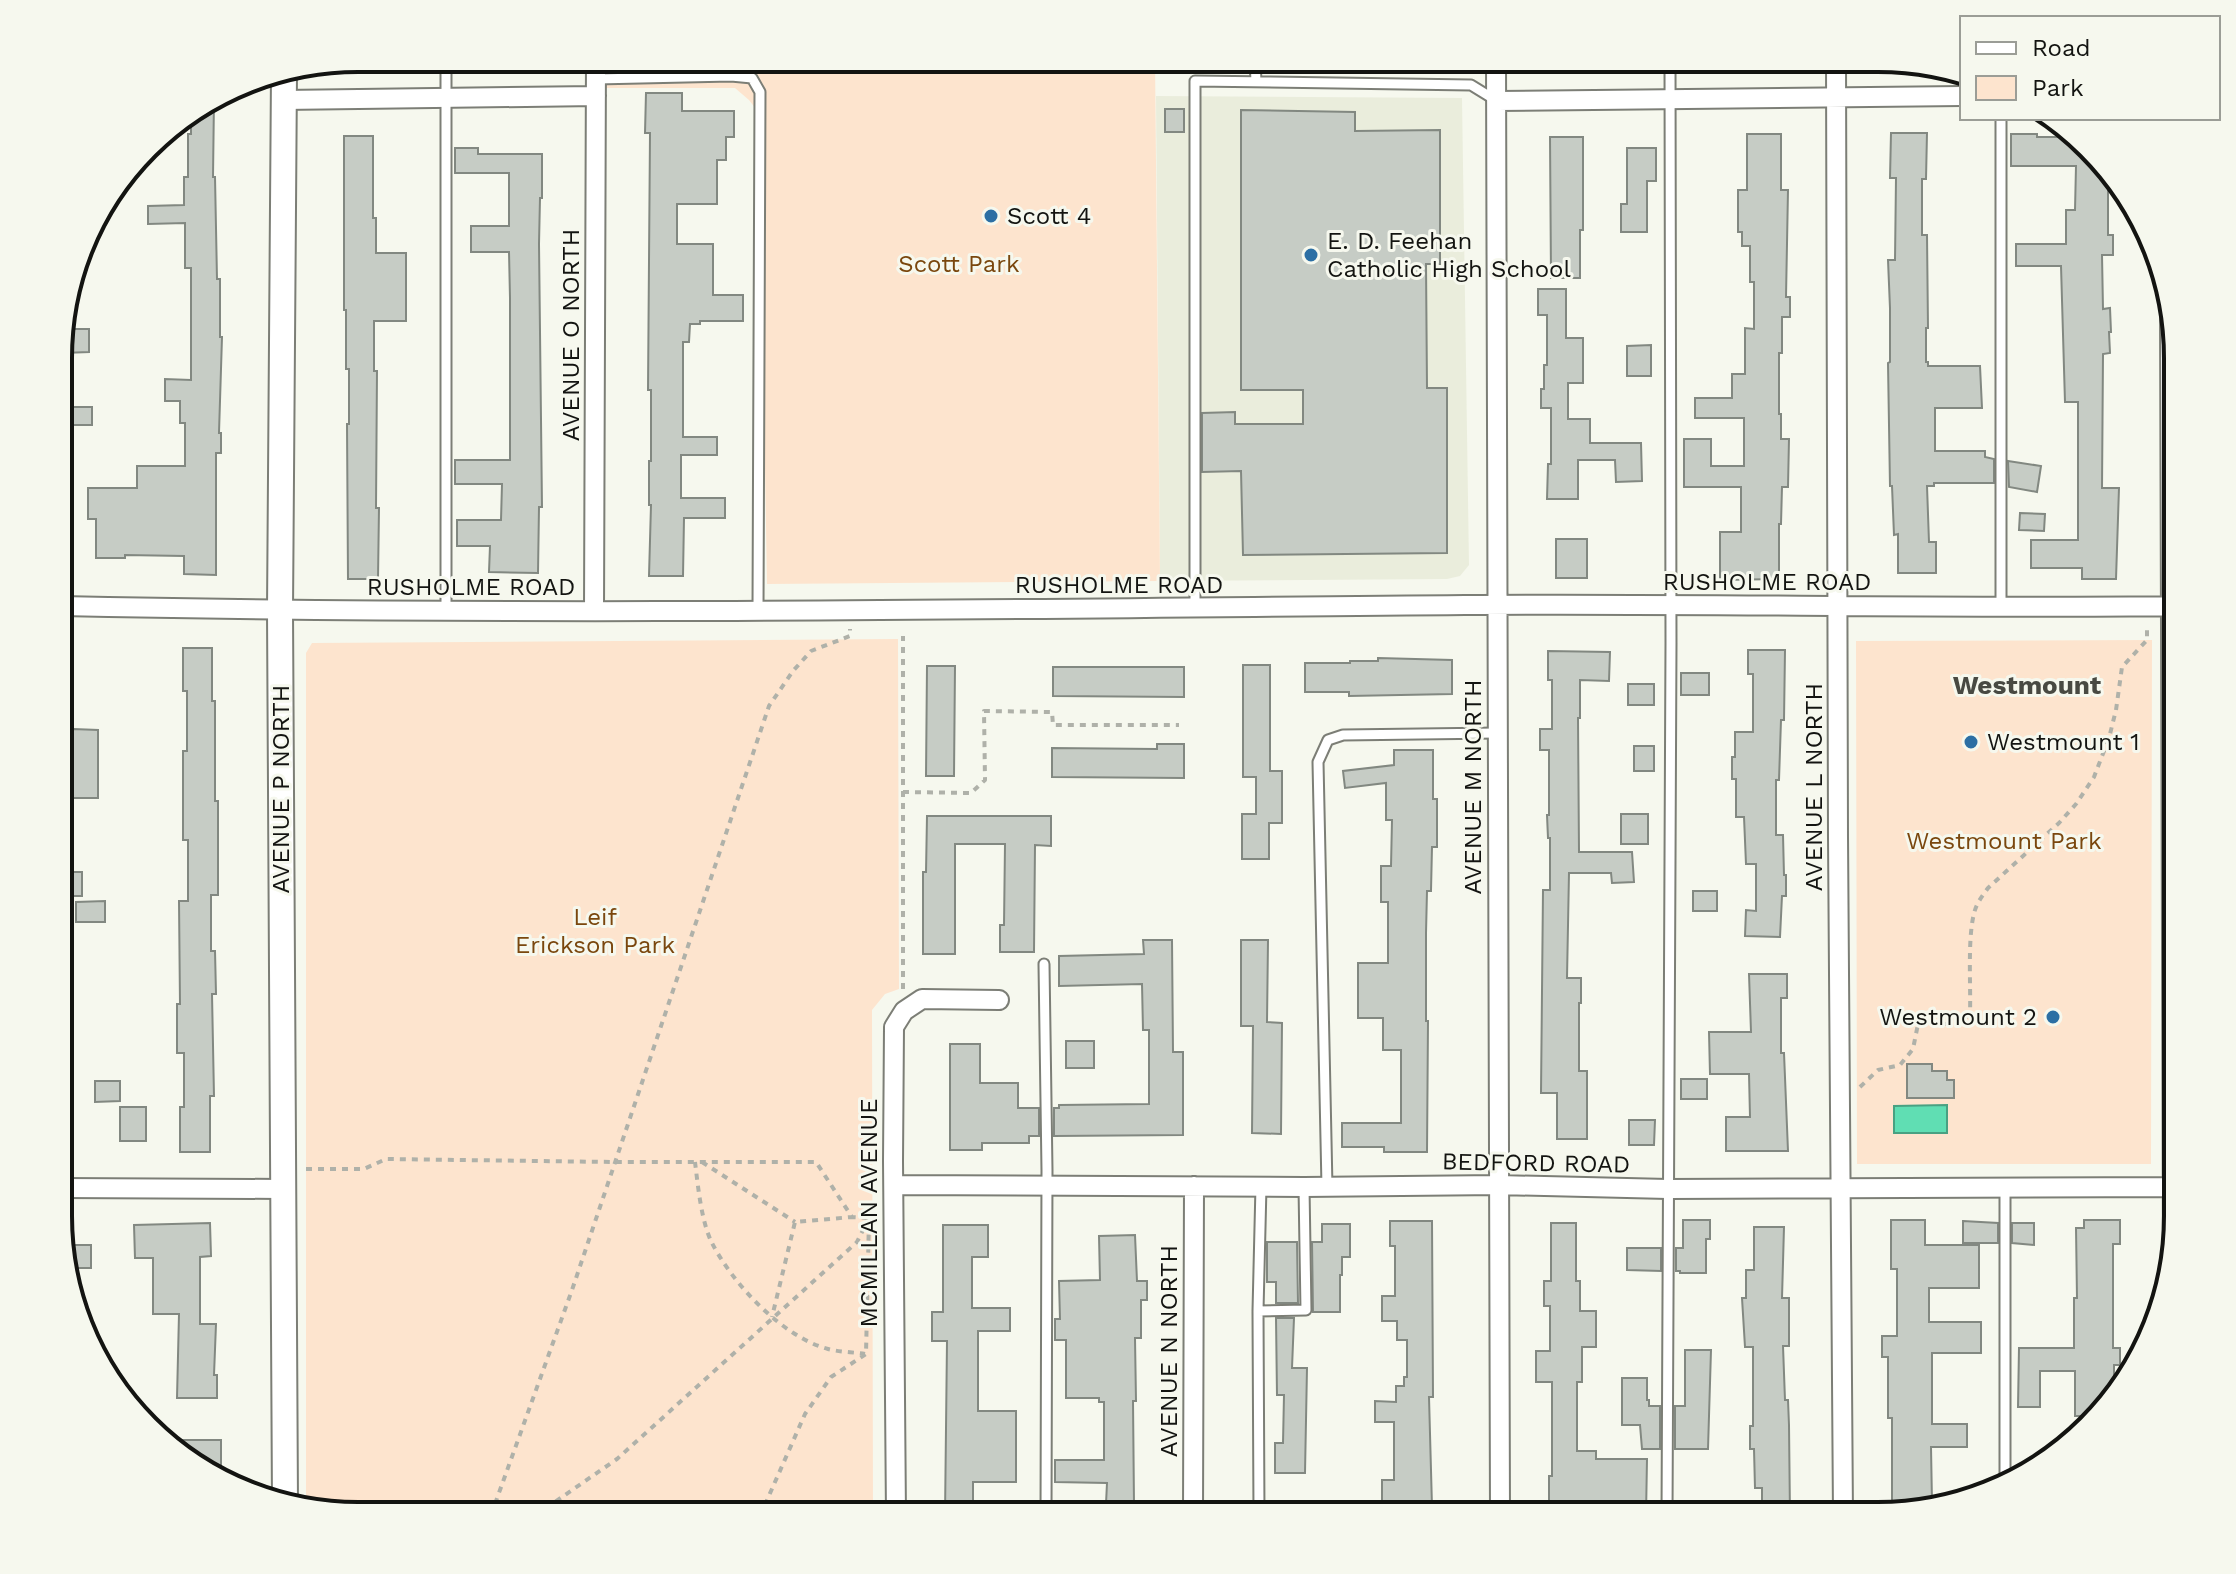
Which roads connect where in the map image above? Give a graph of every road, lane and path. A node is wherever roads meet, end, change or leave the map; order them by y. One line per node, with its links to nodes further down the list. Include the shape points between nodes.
1 (446, 72): 11 (lane)
2 (596, 72): 9 (street, AVENUE O NORTH)
3 (1256, 72): 8 (lane)
4 (1496, 72): 15 (street, AVENUE M NORTH)
5 (1670, 72): 13 (lane)
6 (1836, 72): 12 (street, AVENUE L NORTH)
7 (284, 82): 14 (main road, AVENUE P NORTH)
8 (1256, 82): 15 (lane, via 1471,85); 24 (lane, via 1195,81)
9 (596, 88): 11 (street); 27 (street, AVENUE O NORTH); 28 (lane, via 741,77 752,78 760,92)
10 (1960, 96): 12 (street)
11 (446, 97): 14 (street); 25 (lane)
12 (1836, 97): 13 (street); 22 (street, AVENUE L NORTH)
13 (1670, 98): 15 (street); 19 (lane)
14 (283, 100): 26 (main road, AVENUE P NORTH)
15 (1497, 101): 17 (street, AVENUE M NORTH)
16 (2001, 120): 23 (lane)
17 (1497, 605): 19 (street, RUSHOLME ROAD); 24 (street, RUSHOLME ROAD); 32 (street, AVENUE M NORTH)
18 (72, 606): 26 (street, RUSHOLME ROAD)
19 (1670, 606): 22 (street, RUSHOLME ROAD); 52 (lane)
20 (2147, 606): 21 (street, RUSHOLME ROAD); 23 (street, RUSHOLME ROAD); 37 (path, via 2147,640 2122,667 2109,738 2094,777 2067,814 1979,900 1972,931 1970,1013 1959,1024 1918,1024 1913,1049 1900,1065 1878,1070)
21 (2163, 606)
22 (1838, 607): 23 (street, RUSHOLME ROAD); 51 (street, AVENUE L NORTH)
23 (2001, 607)
24 (1195, 609): 28 (street, RUSHOLME ROAD)
25 (446, 610): 26 (street, RUSHOLME ROAD); 27 (street, RUSHOLME ROAD)
26 (280, 611): 40 (main road, AVENUE P NORTH)
27 (594, 611): 28 (street, RUSHOLME ROAD)
28 (758, 611)
29 (850, 636): 38 (path, via 811,651 769,706)
30 (903, 636): 33 (path)
31 (1179, 725): 33 (path, via 1053,725 1052,712 984,711 985,780 971,793)
32 (1497, 733): 42 (street, AVENUE M NORTH); 47 (lane, via 1343,735 1328,740 1318,762)
33 (903, 792): 36 (path)
34 (1044, 964): 43 (lane)
35 (999, 1000): 36 (street, via 922,999)
36 (904, 1011): 41 (street, MCMILLAN AVENUE, via 894,1027)
37 (1857, 1090)
38 (614, 1162): 39 (path); 40 (path, via 386,1159 364,1169); 62 (path)
39 (698, 1162): 53 (path, via 816,1162); 56 (path); 58 (path, via 710,1239 736,1283)
40 (283, 1179): 50 (street); 61 (main road, AVENUE P NORTH)
41 (894, 1185): 43 (street, BEDFORD ROAD); 55 (street, MCMILLAN AVENUE)
42 (1499, 1185): 47 (street, BEDFORD ROAD); 52 (street, BEDFORD ROAD); 69 (street, AVENUE M NORTH)
43 (1047, 1186): 44 (street, BEDFORD ROAD); 66 (lane)
44 (1194, 1186): 45 (street, BEDFORD ROAD); 67 (street, AVENUE N NORTH)
45 (1261, 1186): 46 (street, BEDFORD ROAD); 57 (lane)
46 (1304, 1187): 47 (street, BEDFORD ROAD); 57 (lane, via 1306,1310)
47 (1327, 1187)
48 (2005, 1187): 49 (street, BEDFORD ROAD); 51 (street, BEDFORD ROAD); 60 (lane)
49 (2164, 1187)
50 (73, 1188)
51 (1842, 1188): 52 (street, BEDFORD ROAD); 71 (street, AVENUE L NORTH)
52 (1668, 1189): 70 (lane)
53 (852, 1217): 54 (path); 56 (path)
54 (869, 1218): 55 (path); 58 (path, via 857,1242); 59 (path)
55 (893, 1219): 65 (street, MCMILLAN AVENUE)
56 (795, 1222): 58 (path)
57 (1258, 1311): 68 (lane)
58 (772, 1317): 59 (path, via 826,1349); 63 (path, via 617,1459)
59 (866, 1354): 64 (path, via 831,1377 805,1414)
60 (2005, 1472)
61 (285, 1492)
62 (496, 1502)
63 (555, 1502)
64 (766, 1502)
65 (896, 1502)
66 (1046, 1502)
67 (1193, 1502)
68 (1259, 1502)
69 (1500, 1502)
70 (1667, 1502)
71 (1843, 1502)

